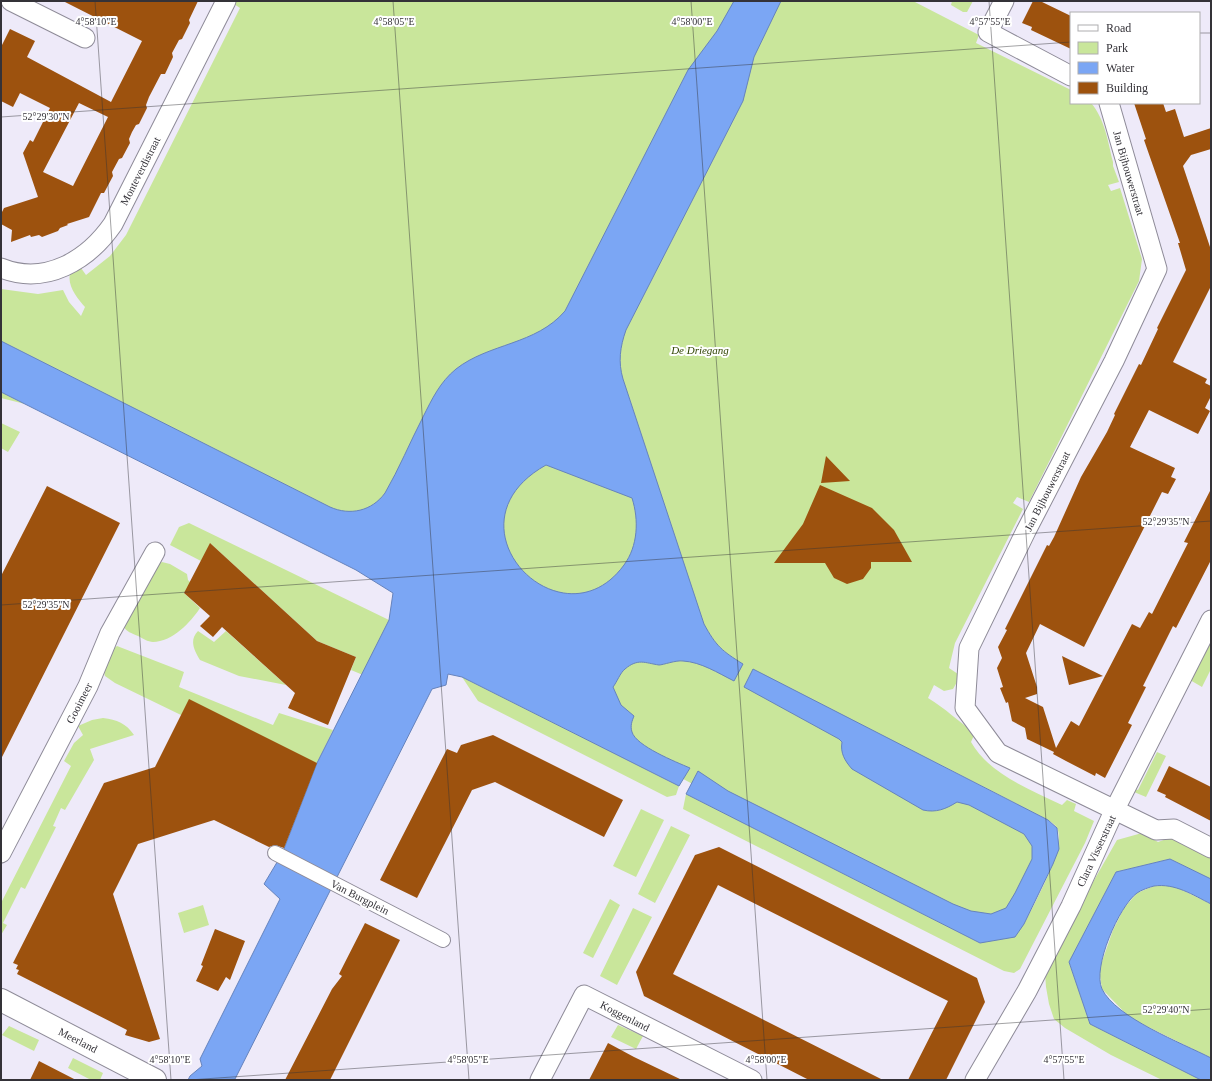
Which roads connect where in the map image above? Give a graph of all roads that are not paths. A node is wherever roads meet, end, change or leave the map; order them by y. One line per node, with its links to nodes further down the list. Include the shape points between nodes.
1 (11, 1): 4 (street)
2 (226, 1): 7 (street, Monteverdistraat, via 113,224 102,240 82,258 60,268 25,273)
3 (1004, 1): 5 (street, via 988,32)
4 (85, 38)
5 (1070, 75)
6 (1109, 104): 10 (street, Jan Bijhouwerstraat, via 1157,269 1114,361 969,648 965,708 998,753)
7 (1, 268)
8 (155, 552): 12 (street, Gooimeer, via 110,633 88,686)
9 (1211, 620): 10 (street, Clara Visserstraat)
10 (1114, 811): 11 (street, Jan Bijhouwerstraat, via 1156,830 1174,829); 19 (street, Clara Visserstraat, via 1071,906 1031,984)
11 (1211, 848)
12 (1, 853)
13 (276, 853): 14 (street, Van Burgplein)
14 (443, 940)
15 (1, 1000): 16 (street, Meerland)
16 (155, 1080)
17 (540, 1080): 18 (street, Koggenland, via 584,995)
18 (752, 1080)
19 (975, 1080)

